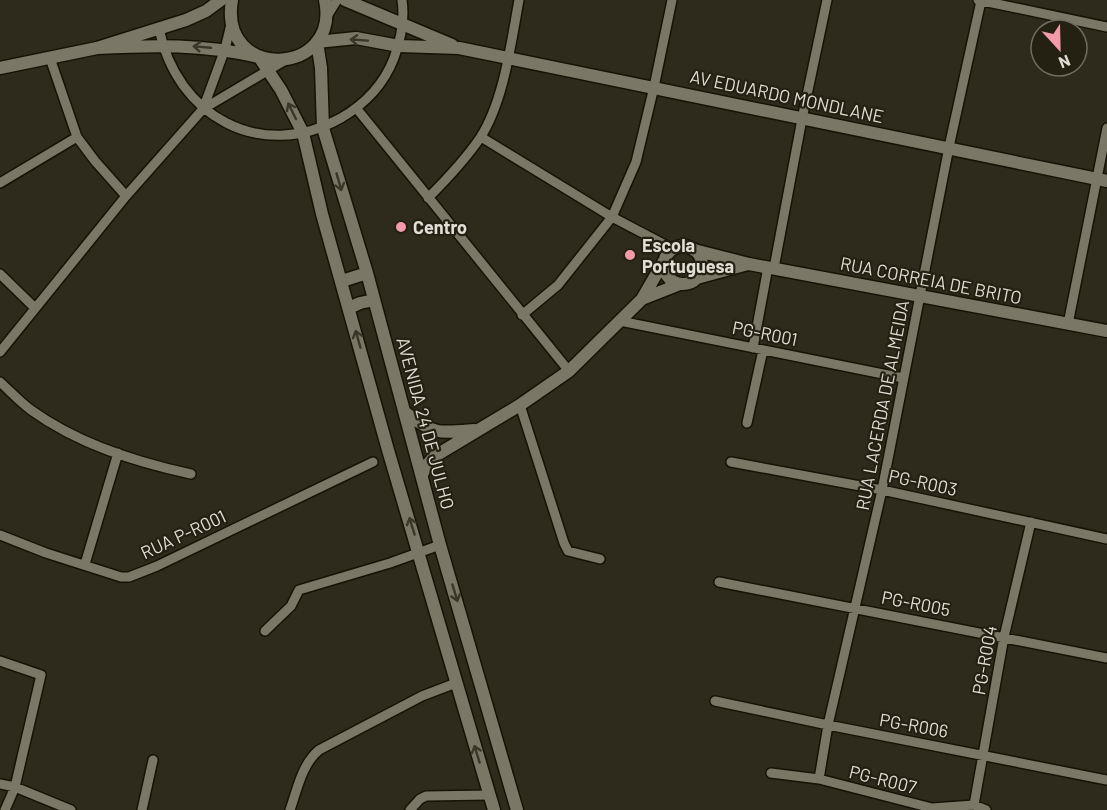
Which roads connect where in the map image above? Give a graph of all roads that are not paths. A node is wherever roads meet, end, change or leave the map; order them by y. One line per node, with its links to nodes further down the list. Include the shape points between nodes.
1 (221, 0): 15 (street, via 206,11)
2 (232, 0): 12 (street)
3 (325, 0): 11 (street)
4 (337, 0): 11 (street)
5 (345, 0): 13 (street)
6 (402, 0): 13 (street)
7 (519, 0): 24 (street)
8 (672, 0): 28 (street)
9 (827, 0): 31 (street)
10 (979, 0): 14 (street); 37 (street, RUA LACERDA DE ALMEIDA)
11 (327, 16): 16 (street)
12 (231, 24): 21 (street); 22 (street, via 241,44)
13 (403, 24): 18 (street); 20 (street)
14 (1107, 27)
15 (159, 28): 17 (street); 19 (street)
16 (317, 42): 18 (street, one-way to 16, via 356,38); 25 (street, via 297,58); 32 (street, AVENIDA 24 DE JULHO)
17 (162, 45): 19 (street); 21 (street, one-way to 17); 29 (street, via 176,78)
18 (399, 46): 20 (street); 30 (street, via 389,70)
19 (97, 48): 23 (street)
20 (459, 48): 24 (street, AV EDUARDO MONDLANE)
21 (225, 49): 22 (street); 29 (street)
22 (259, 57): 25 (street); 27 (street)
23 (50, 58): 26 (street); 35 (street)
24 (508, 58): 28 (street, AV EDUARDO MONDLANE); 36 (street)
25 (284, 61): 27 (street)
26 (0, 68)
27 (268, 71): 29 (street); 34 (street, one-way to 27)
28 (654, 87): 31 (street, AV EDUARDO MONDLANE); 42 (street, via 636,162)
29 (203, 108): 34 (street, via 223,122 257,134); 40 (street)
30 (357, 109): 32 (street); 41 (street)
31 (802, 119): 37 (street, AV EDUARDO MONDLANE); 47 (street)
32 (323, 128): 34 (street); 48 (street, AVENIDA 24 DE JULHO, one-way to 48)
33 (1107, 128): 38 (street)
34 (303, 134): 51 (street)
35 (77, 137): 39 (street); 40 (street)
36 (481, 137): 41 (street); 42 (street)
37 (949, 147): 38 (street, AV EDUARDO MONDLANE); 53 (street, RUA LACERDA DE ALMEIDA)
38 (1102, 180): 60 (street)
39 (0, 183)
40 (126, 196): 56 (street)
41 (428, 198): 58 (street)
42 (612, 217): 43 (street); 58 (street, via 558,285)
43 (673, 249): 44 (street, via 683,246); 45 (street)
44 (694, 250): 46 (street, RUA CORREIA DE BRITO); 50 (street, via 701,260)
45 (664, 261): 52 (street, via 665,274); 54 (street)
46 (749, 264): 47 (street, RUA CORREIA DE BRITO); 50 (street)
47 (771, 267): 53 (street, RUA CORREIA DE BRITO); 62 (street)
48 (367, 273): 51 (street); 55 (street, AVENIDA 24 DE JULHO)
49 (0, 274): 56 (street)
50 (697, 278): 52 (street)
51 (342, 282): 57 (street)
52 (680, 284): 54 (street)
53 (920, 296): 60 (street, RUA CORREIA DE BRITO); 65 (street, RUA LACERDA DE ALMEIDA)
54 (642, 299): 59 (street)
55 (374, 300): 57 (street); 68 (street, AVENIDA 24 DE JULHO)
56 (35, 308): 63 (street)
57 (349, 308): 81 (street, one-way to 57)
58 (522, 315): 64 (street)
59 (620, 321): 62 (street, PG-R001); 64 (street)
60 (1068, 324): 61 (street, RUA CORREIA DE BRITO)
61 (1107, 331)
62 (758, 349): 65 (street, PG-R001); 69 (street)
63 (0, 352)
64 (569, 371): 67 (street)
65 (903, 378): 76 (street, RUA LACERDA DE ALMEIDA)
66 (0, 382): 71 (street, via 56,426)
67 (520, 405): 70 (street); 82 (street, via 568,551)
68 (406, 413): 70 (street, via 440,433); 75 (street, AVENIDA 24 DE JULHO)
69 (747, 423)
70 (478, 430): 75 (street, via 435,456)
71 (118, 453): 74 (street); 83 (street)
72 (373, 462): 83 (street, RUA P-R001, via 129,577)
73 (731, 462): 76 (street, PG-R003)
74 (191, 474)
75 (422, 476): 80 (street, AVENIDA 24 DE JULHO)
76 (882, 490): 77 (street, PG-R003); 87 (street, RUA LACERDA DE ALMEIDA)
77 (1031, 522): 79 (street, PG-R003); 89 (street, PG-R004)
78 (0, 536): 83 (street, RUA P-R001)
79 (1107, 538)
80 (440, 545): 81 (street); 84 (street, AVENIDA 24 DE JULHO)
81 (420, 552): 85 (street); 88 (street, via 299,590 291,606)
82 (600, 559)
83 (85, 564)
84 (448, 569): 85 (street); 103 (street, AVENIDA 24 DE JULHO, one-way to 103)
85 (426, 576): 92 (street)
86 (720, 582): 87 (street, PG-R005)
87 (855, 608): 89 (street, PG-R005); 94 (street, RUA LACERDA DE ALMEIDA)
88 (265, 631)
89 (1004, 637): 90 (street, PG-R005); 95 (street, PG-R004)
90 (1107, 658)
91 (0, 661): 101 (street, via 41,675)
92 (456, 683): 102 (street, one-way to 92); 108 (street, via 422,696 320,750 310,758)
93 (715, 701): 94 (street, PG-R006)
94 (828, 725): 95 (street, PG-R006); 98 (street, RUA LACERDA DE ALMEIDA)
95 (984, 754): 99 (street, PG-R006); 104 (street, PG-R004)
96 (153, 760): 107 (street)
97 (771, 772): 98 (street, PG-R007)
98 (819, 779): 104 (street, PG-R007, via 932,808)
99 (1107, 780)
100 (0, 784): 101 (street)
101 (15, 787): 105 (street); 106 (street)
102 (492, 804): 103 (street); 109 (street, via 426,795)
103 (515, 805)
104 (974, 805): 110 (street, PG-R007)
105 (5, 810)
106 (71, 810)
107 (142, 810)
108 (290, 810)
109 (410, 810)
110 (986, 810)

